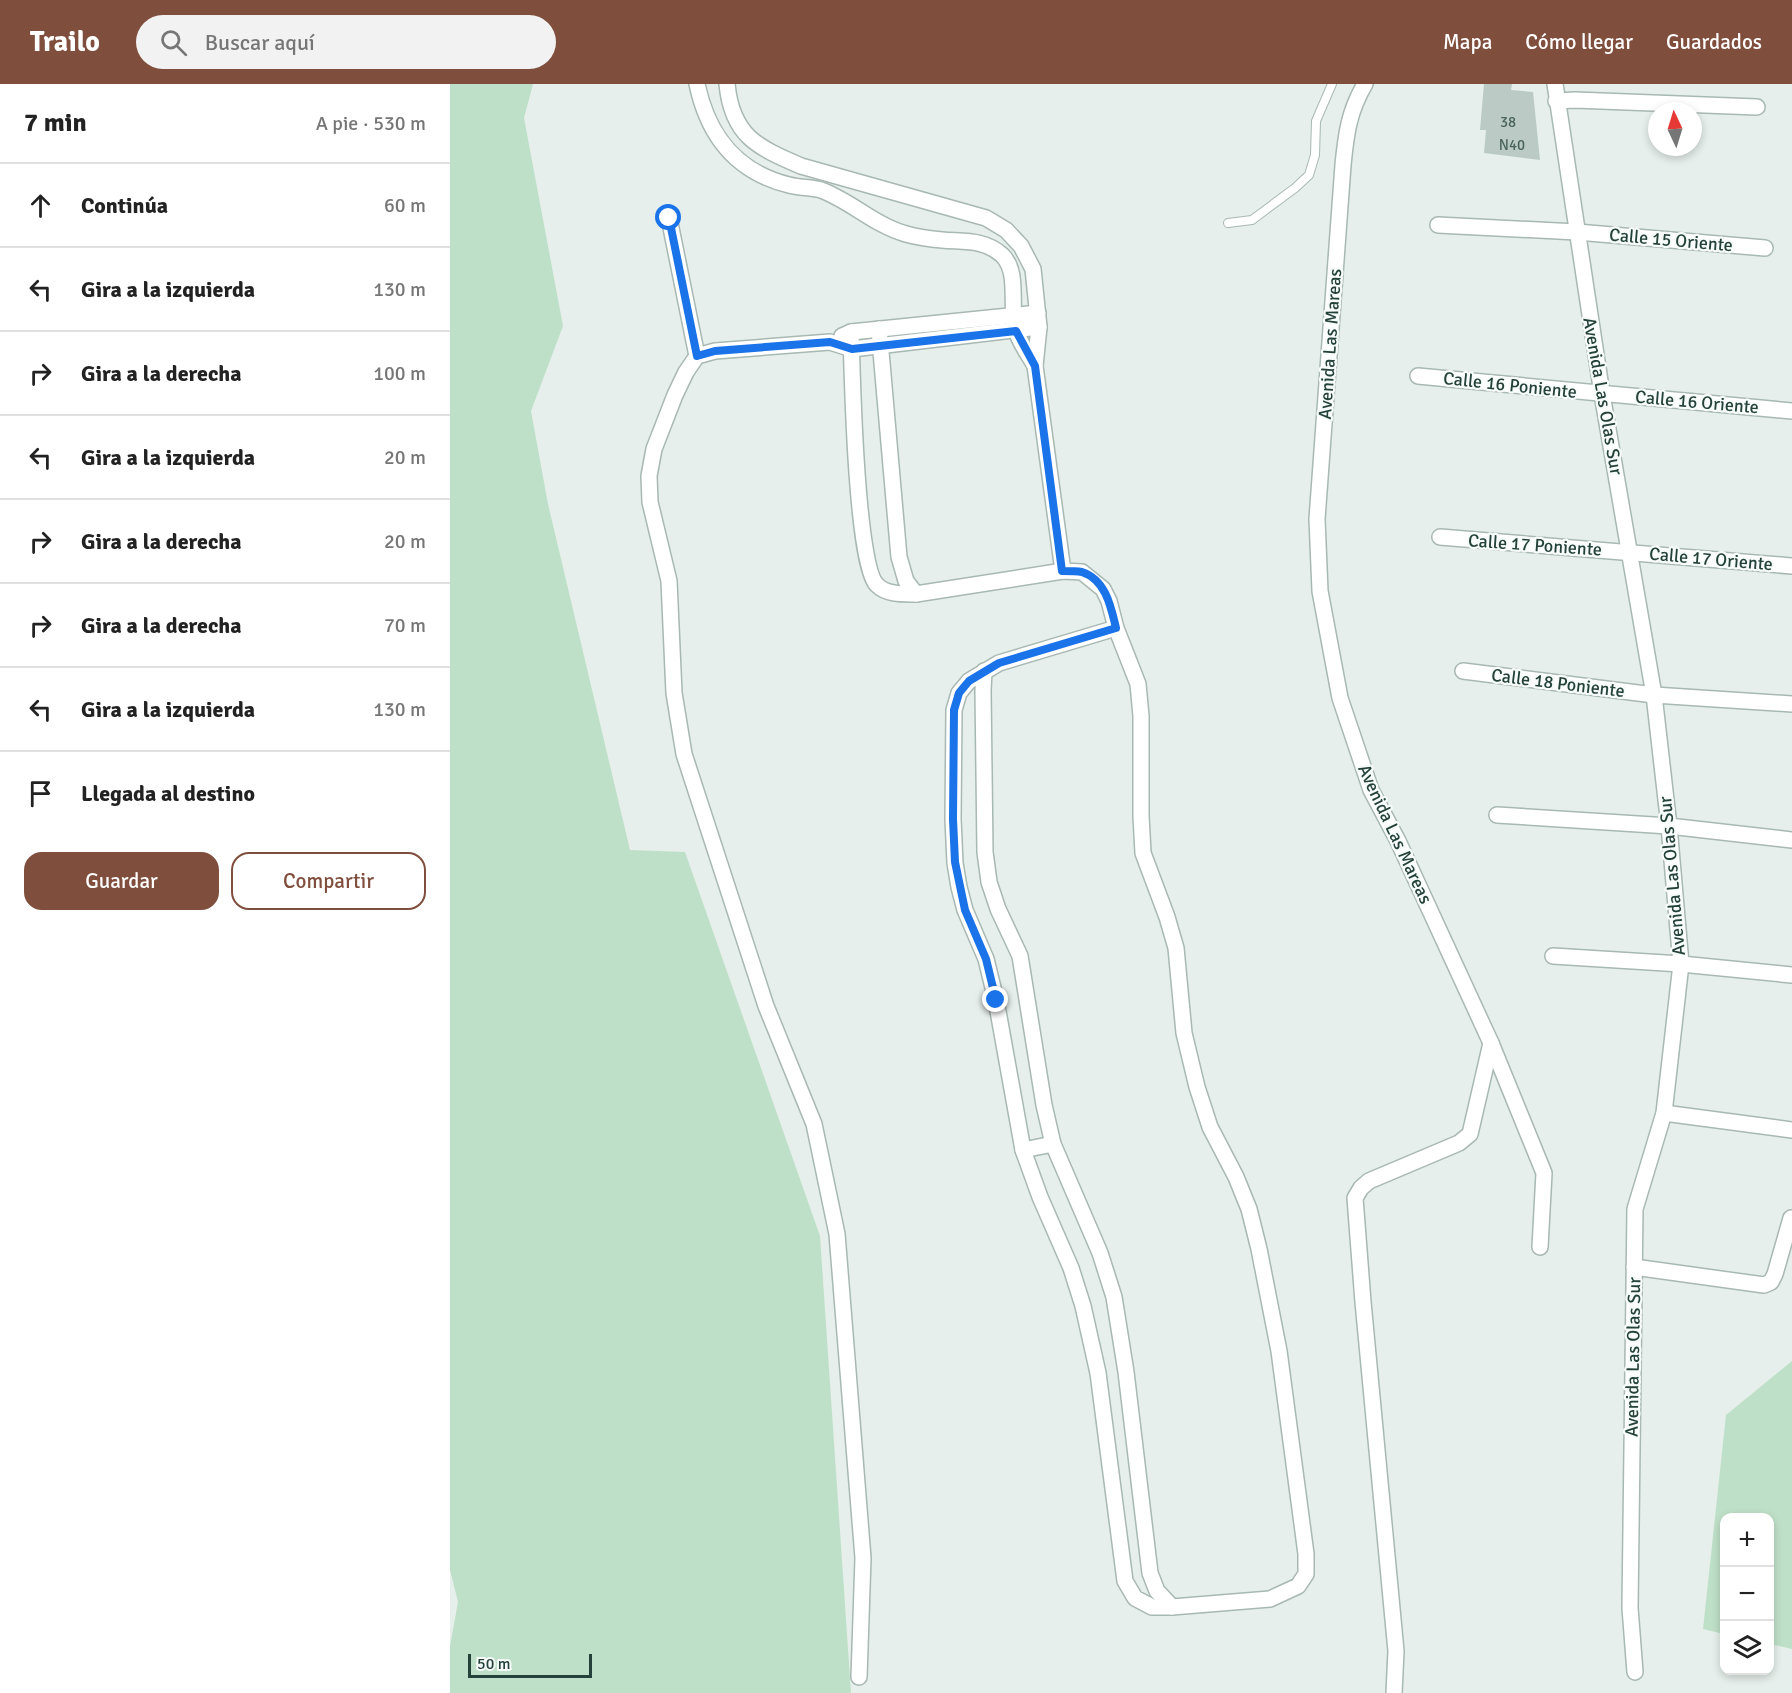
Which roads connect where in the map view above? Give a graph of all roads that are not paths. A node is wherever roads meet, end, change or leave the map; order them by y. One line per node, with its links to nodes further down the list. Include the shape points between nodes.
1 (697, 84): 14 (street, via 712,130 732,154 758,174 790,186 820,190 905,233 941,240 972,240 991,246 1004,257 1012,275)
2 (727, 84): 13 (street, via 735,120 750,140 771,153 801,166 986,218 1006,230 1021,246 1033,269)
3 (1332, 84): 9 (lane, via 1316,121 1315,154 1309,175 1252,220)
4 (1365, 84): 41 (street, Avenida Las Mareas, via 1347,123 1343,165 1317,519 1320,591 1340,698 1371,790)
5 (1555, 84): 6 (street, Avenida Las Olas Sur)
6 (1556, 101): 7 (street); 11 (street, Avenida Las Olas Sur)
7 (1757, 107)
8 (669, 218): 20 (street)
9 (1228, 223)
10 (1438, 225): 11 (street, Calle 15 Oriente)
11 (1577, 232): 12 (street, Calle 15 Oriente); 23 (street, Avenida Las Olas Sur)
12 (1765, 248)
13 (1039, 320): 14 (street); 21 (street)
14 (1015, 324): 15 (street); 18 (street); 21 (street)
15 (879, 329): 16 (street); 18 (street)
16 (851, 332): 17 (street); 19 (street)
17 (830, 342): 19 (street); 20 (street, via 715,351)
18 (880, 346): 19 (street); 29 (street, via 899,557 906,581)
19 (852, 349): 29 (street, via 857,469 868,571 877,585 895,593)
20 (697, 356): 51 (street, via 675,395 654,449 650,502 669,581 674,693 684,754 766,1006 814,1124 837,1234 863,1558)
21 (1035, 366): 28 (street)
22 (1418, 376): 23 (street, Calle 16 Poniente)
23 (1602, 394): 24 (street, Calle 16 Oriente); 26 (street, Avenida Las Olas Sur)
24 (1792, 411)
25 (1440, 537): 26 (street, Calle 17 Poniente)
26 (1630, 552): 27 (street, Calle 17 Oriente); 33 (street, Avenida Las Olas Sur)
27 (1792, 566)
28 (1062, 571): 29 (street); 30 (street, via 1082,572 1103,589)
29 (916, 594)
30 (1116, 628): 31 (street); 49 (street, via 1138,684 1143,853 1176,948 1184,1033 1197,1087 1210,1127 1249,1209 1259,1250 1279,1351 1306,1554 1306,1574 1298,1586 1279,1596)
31 (984, 671): 44 (street, via 988,882 1020,956); 45 (street, via 959,693 954,710 955,862 965,910 986,959 996,1000)
32 (1463, 671): 33 (street, Calle 18 Poniente)
33 (1654, 694): 34 (street, Calle 18 Poniente); 36 (street, Avenida Las Olas Sur)
34 (1792, 704)
35 (1497, 815): 36 (street)
36 (1669, 826): 37 (street); 39 (street, Avenida Las Olas Sur)
37 (1792, 840)
38 (1553, 956): 39 (street)
39 (1681, 964): 40 (street); 42 (street, Avenida Las Olas Sur)
40 (1792, 975)
41 (1491, 1044): 47 (street, Avenida Las Mareas, via 1544,1173); 52 (street, via 1470,1134 1459,1143 1369,1181 1355,1198 1396,1651)
42 (1664, 1113): 43 (street); 48 (street, Avenida Las Olas Sur, via 1635,1209)
43 (1792, 1130)
44 (1053, 1144): 45 (street); 49 (street, via 1100,1253 1114,1297 1150,1572 1157,1591)
45 (1023, 1150): 49 (street, via 1071,1268 1086,1317 1098,1373 1125,1581 1135,1598 1152,1607)
46 (1791, 1218): 48 (street, via 1775,1274 1764,1285)
47 (1540, 1247)
48 (1634, 1267): 50 (street, Avenida Las Olas Sur, via 1630,1608)
49 (1172, 1607)
50 (1635, 1672)
51 (859, 1677)
52 (1394, 1693)

